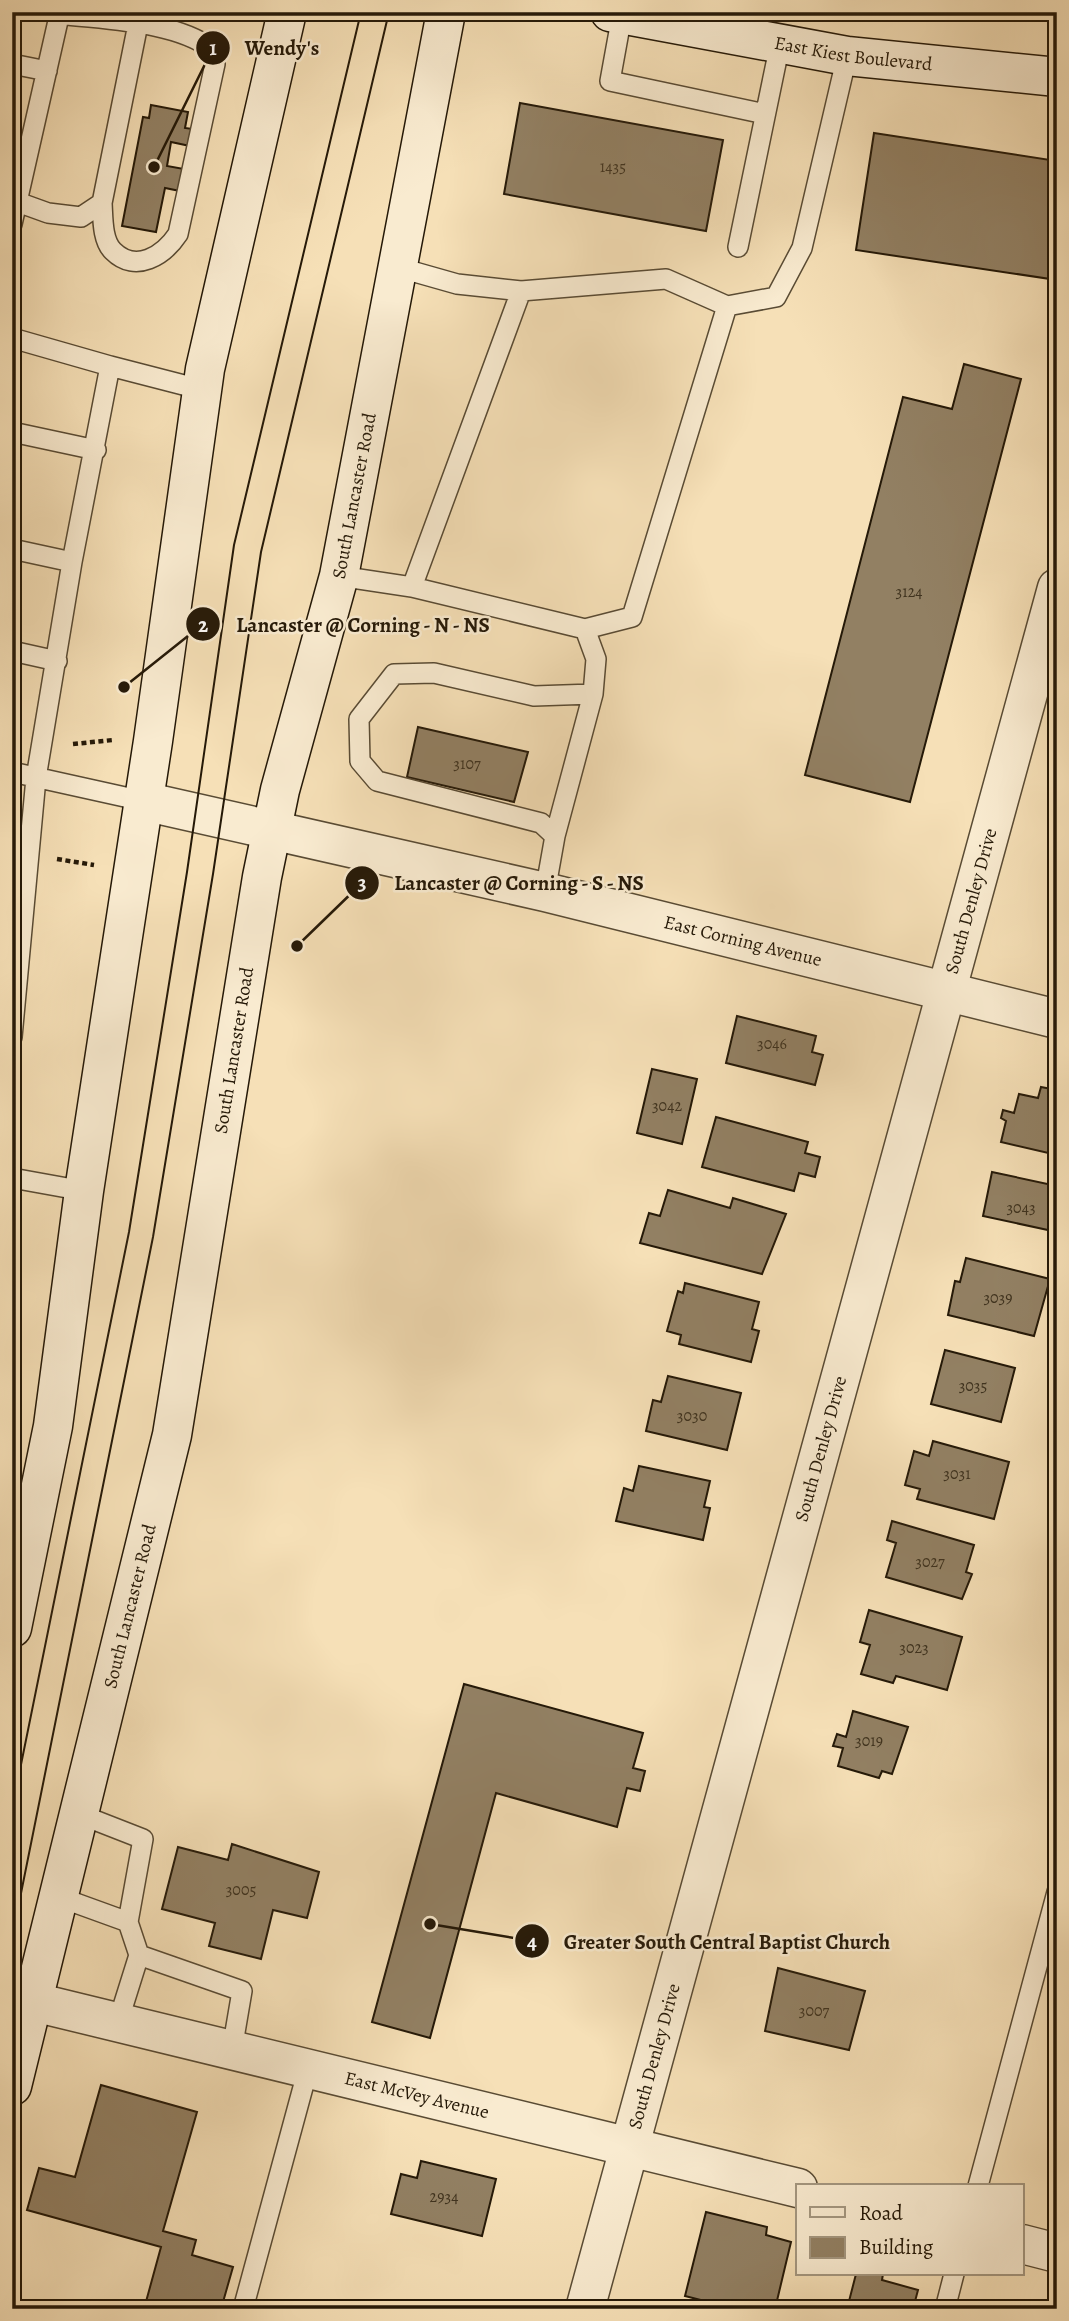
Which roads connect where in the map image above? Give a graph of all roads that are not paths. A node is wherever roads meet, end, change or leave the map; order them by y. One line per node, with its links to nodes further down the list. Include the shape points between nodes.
1 (287, 12): 21 (main road)
2 (446, 12): 16 (main road, South Lancaster Road)
3 (60, 13): 5 (lane); 9 (lane)
4 (616, 13): 6 (main road, East Kiest Boulevard); 11 (lane, via 610,81)
5 (138, 24): 13 (lane); 13 (lane, via 197,38 212,49 215,64 178,234 166,251 133,261 113,251 104,232)
6 (780, 44): 7 (main road, East Kiest Boulevard); 11 (lane)
7 (846, 55): 10 (main road, East Kiest Boulevard); 18 (lane, via 802,248 776,297)
8 (12, 64): 9 (lane)
9 (47, 71): 12 (lane)
10 (1057, 77)
11 (765, 114): 15 (lane)
12 (15, 200): 13 (lane, via 81,217); 14 (lane)
13 (102, 203)
14 (12, 224)
15 (738, 247)
16 (397, 267): 17 (lane, via 457,284); 26 (main road, South Lancaster Road)
17 (521, 291): 18 (lane, via 666,279); 27 (lane)
18 (727, 306): 29 (lane, via 632,617)
19 (12, 338): 20 (lane)
20 (110, 366): 21 (lane); 23 (lane)
21 (203, 390): 35 (main road)
22 (12, 432): 23 (lane)
23 (96, 450): 25 (lane)
24 (12, 549): 25 (lane)
25 (72, 562): 31 (lane)
26 (339, 576): 27 (lane); 36 (main road, South Lancaster Road)
27 (412, 587): 29 (lane)
28 (1057, 588): 39 (main road, South Denley Drive)
29 (585, 629): 32 (lane, via 596,659)
30 (12, 651): 31 (lane)
31 (57, 661): 34 (lane)
32 (593, 694): 37 (lane); 37 (lane, via 534,696 434,673 394,674 359,719 360,761 377,781 541,823)
33 (12, 772): 34 (lane)
34 (36, 778): 35 (lane); 41 (lane)
35 (142, 801): 36 (main road, East Corning Avenue); 43 (main road)
36 (271, 830): 38 (main road, East Corning Avenue); 45 (main road, South Lancaster Road, via 172,1435)
37 (555, 836): 38 (lane)
38 (545, 892): 39 (main road, East Corning Avenue)
39 (946, 992): 40 (main road, East Corning Avenue); 55 (main road, South Denley Drive)
40 (1057, 1019)
41 (12, 1037)
42 (12, 1178): 43 (lane)
43 (84, 1191): 44 (main road, via 53,1426)
44 (12, 1628)
45 (79, 1814): 47 (main road, South Lancaster Road); 48 (lane, via 143,1839)
46 (1057, 1892): 56 (lane)
47 (59, 1897): 48 (lane); 50 (main road, South Lancaster Road)
48 (128, 1922): 49 (lane)
49 (139, 1955): 51 (lane); 52 (lane, via 242,1991)
50 (34, 2002): 51 (main road, East McVey Avenue); 54 (main road, South Lancaster Road)
51 (118, 2022): 52 (main road, East McVey Avenue)
52 (232, 2050): 53 (main road, East McVey Avenue)
53 (308, 2068): 55 (main road, East McVey Avenue); 61 (lane)
54 (12, 2086)
55 (628, 2146): 57 (main road, East McVey Avenue); 62 (main road, South Denley Drive)
56 (979, 2184)
57 (796, 2188)
58 (1024, 2245): 59 (main road)
59 (1057, 2253)
60 (953, 2276): 63 (lane)
61 (243, 2309)
62 (585, 2309)
63 (945, 2309)

